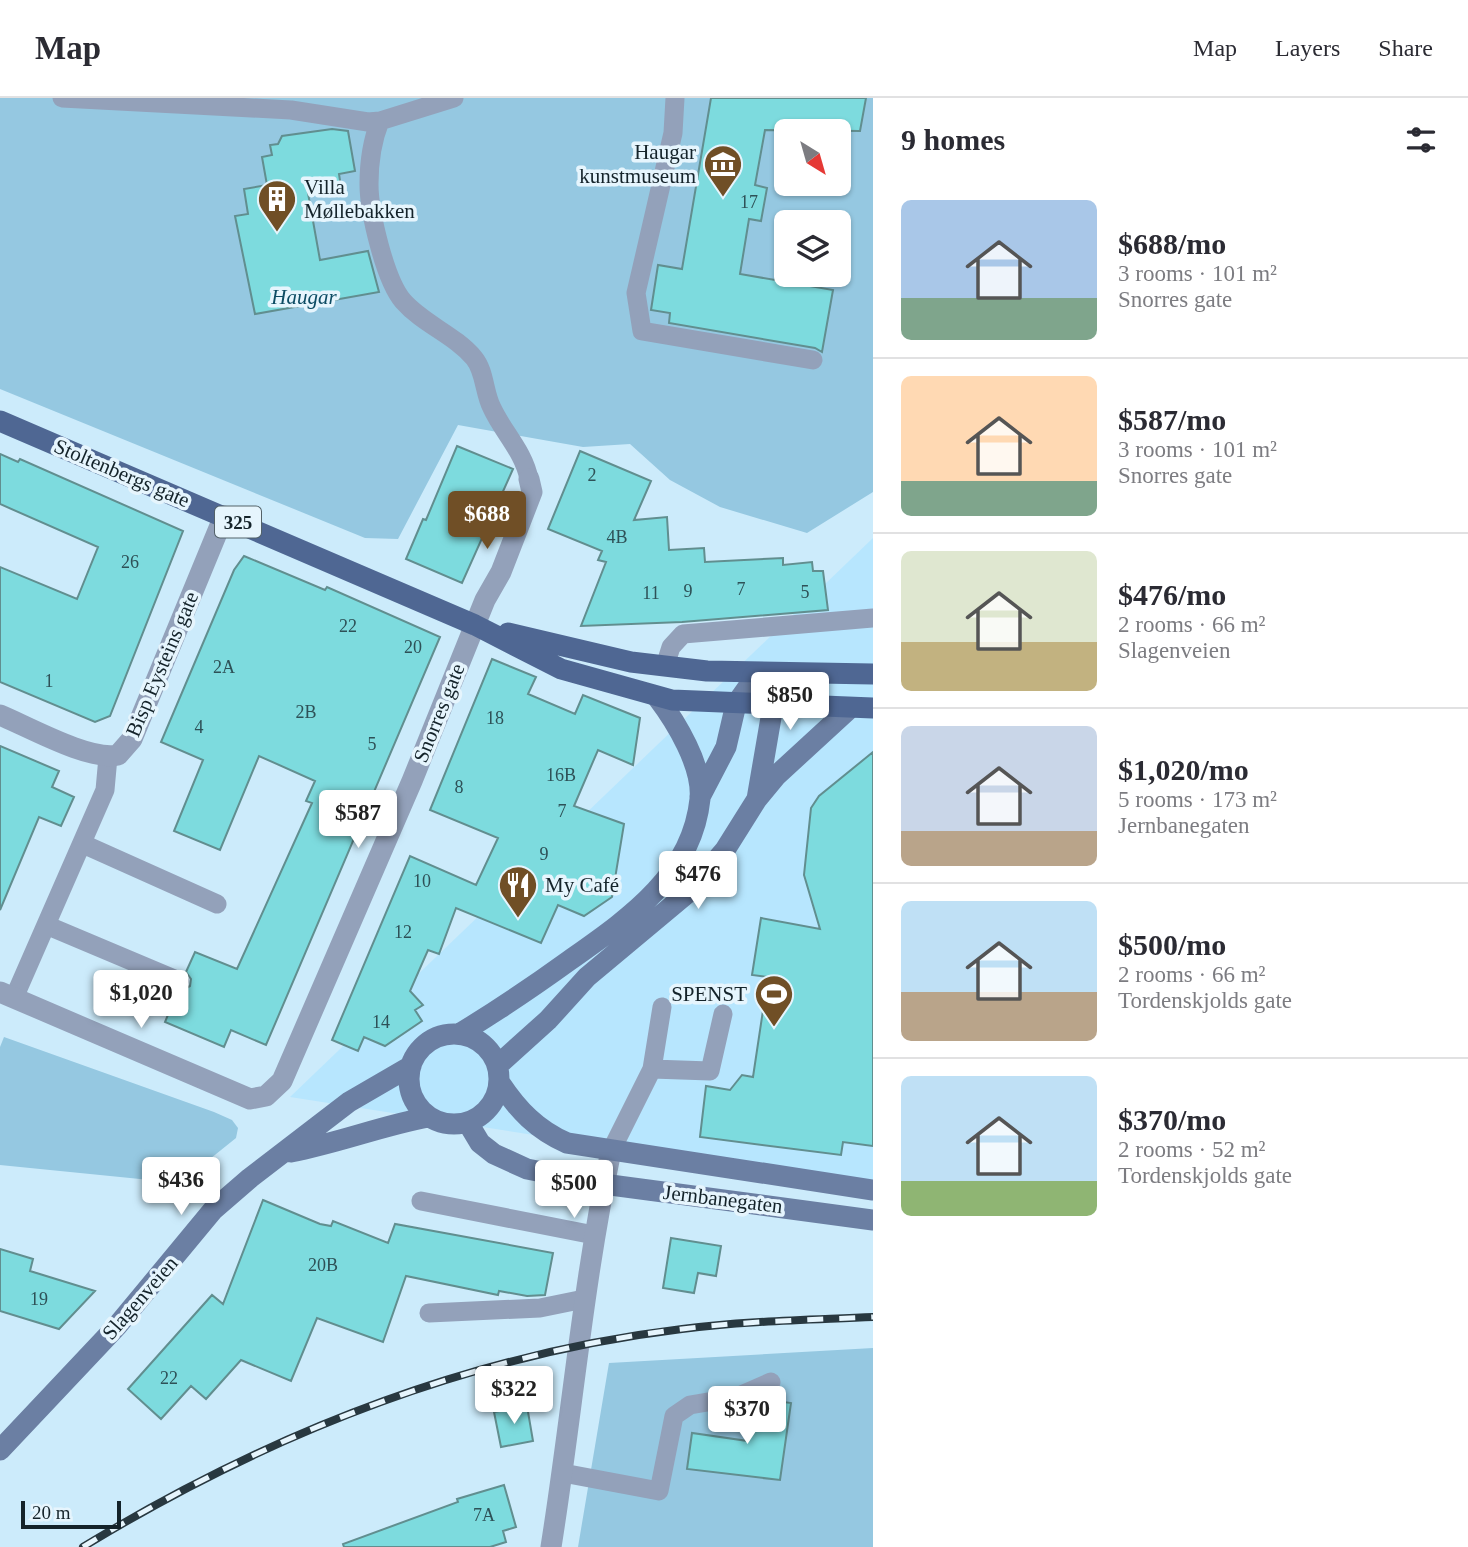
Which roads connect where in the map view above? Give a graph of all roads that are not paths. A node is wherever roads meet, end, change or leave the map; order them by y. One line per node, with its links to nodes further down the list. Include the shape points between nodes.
1 (62, 98): 4 (lane, via 291,110)
2 (454, 98): 4 (lane)
3 (675, 98): 5 (lane, via 673,132 636,293 642,331)
4 (380, 121): 7 (lane, via 373,137 369,186 393,285 404,302 476,360 491,407 526,465)
5 (813, 360)
6 (0, 421): 8 (main road, Stoltenbergs gate / 325)
7 (529, 479): 10 (street, Snorres gate, via 532,492)
8 (224, 516): 10 (main road, Stoltenbergs gate / 325); 20 (street, Bisp Eysteins gate, via 132,739 118,755)
9 (873, 618): 11 (lane, via 683,635 671,647)
10 (475, 625): 11 (main road, Stoltenbergs gate / 325); 14 (main road, Stoltenbergs gate / 325, via 561,669); 27 (street, Snorres gate, via 282,1081 266,1096 250,1099 213,1085)
11 (665, 666): 12 (main road, Stoltenbergs gate / 325)
12 (758, 673): 13 (main road, Stoltenbergs gate / 325); 15 (main road, Slagenveien); 16 (main road)
13 (873, 674)
14 (657, 697): 15 (main road, Stoltenbergs gate / 325); 21 (main road, Slagenveien, via 685,739)
15 (736, 704): 16 (main road, Stoltenbergs gate / 325); 21 (main road, Slagenveien, via 726,747)
16 (773, 706): 17 (main road, Stoltenbergs gate / 325); 22 (main road)
17 (850, 708): 18 (main road, Stoltenbergs gate / 325); 22 (main road, via 801,750)
18 (873, 708)
19 (0, 715): 20 (street)
20 (108, 757): 23 (lane, Bisp Eysteins gate, via 105,790)
21 (700, 797): 30 (main road, Slagenveien, via 686,848 671,875 644,905 525,992)
22 (757, 799): 33 (main road, via 725,850 690,891 587,977)
23 (83, 844): 24 (lane); 25 (lane, Bisp Eysteins gate)
24 (217, 904)
25 (46, 925): 26 (lane); 27 (lane, Bisp Eysteins gate)
26 (179, 981)
27 (7, 995)
28 (662, 1007): 32 (lane)
29 (723, 1014): 32 (lane, via 710,1071)
30 (458, 1034): 31 (main road, Slagenveien, via 429,1042); 33 (main road, via 482,1044)
31 (411, 1066): 34 (main road, via 409,1085 415,1103); 37 (main road, Slagenveien, via 349,1102)
32 (652, 1069): 36 (lane)
33 (499, 1074): 35 (main road, via 495,1100); 36 (main road, Jernbanegaten, via 517,1108 550,1136)
34 (428, 1117): 35 (main road, Slagenveien, via 447,1124); 37 (main road, Slagenveien)
35 (468, 1122): 38 (main road, Jernbanegaten, via 480,1143 494,1154 527,1169)
36 (611, 1151): 38 (street); 39 (main road, Jernbanegaten)
37 (286, 1153): 46 (main road, Slagenveien, via 213,1210 117,1326)
38 (604, 1184): 41 (main road, Jernbanegaten); 42 (street)
39 (873, 1190)
40 (421, 1201): 42 (lane)
41 (873, 1220)
42 (594, 1235): 43 (street)
43 (584, 1298): 44 (lane, via 540,1308); 47 (street)
44 (429, 1313)
45 (771, 1382): 47 (lane, via 737,1397 690,1405 674,1416 659,1491)
46 (0, 1450)
47 (563, 1473): 48 (street)
48 (551, 1547)

